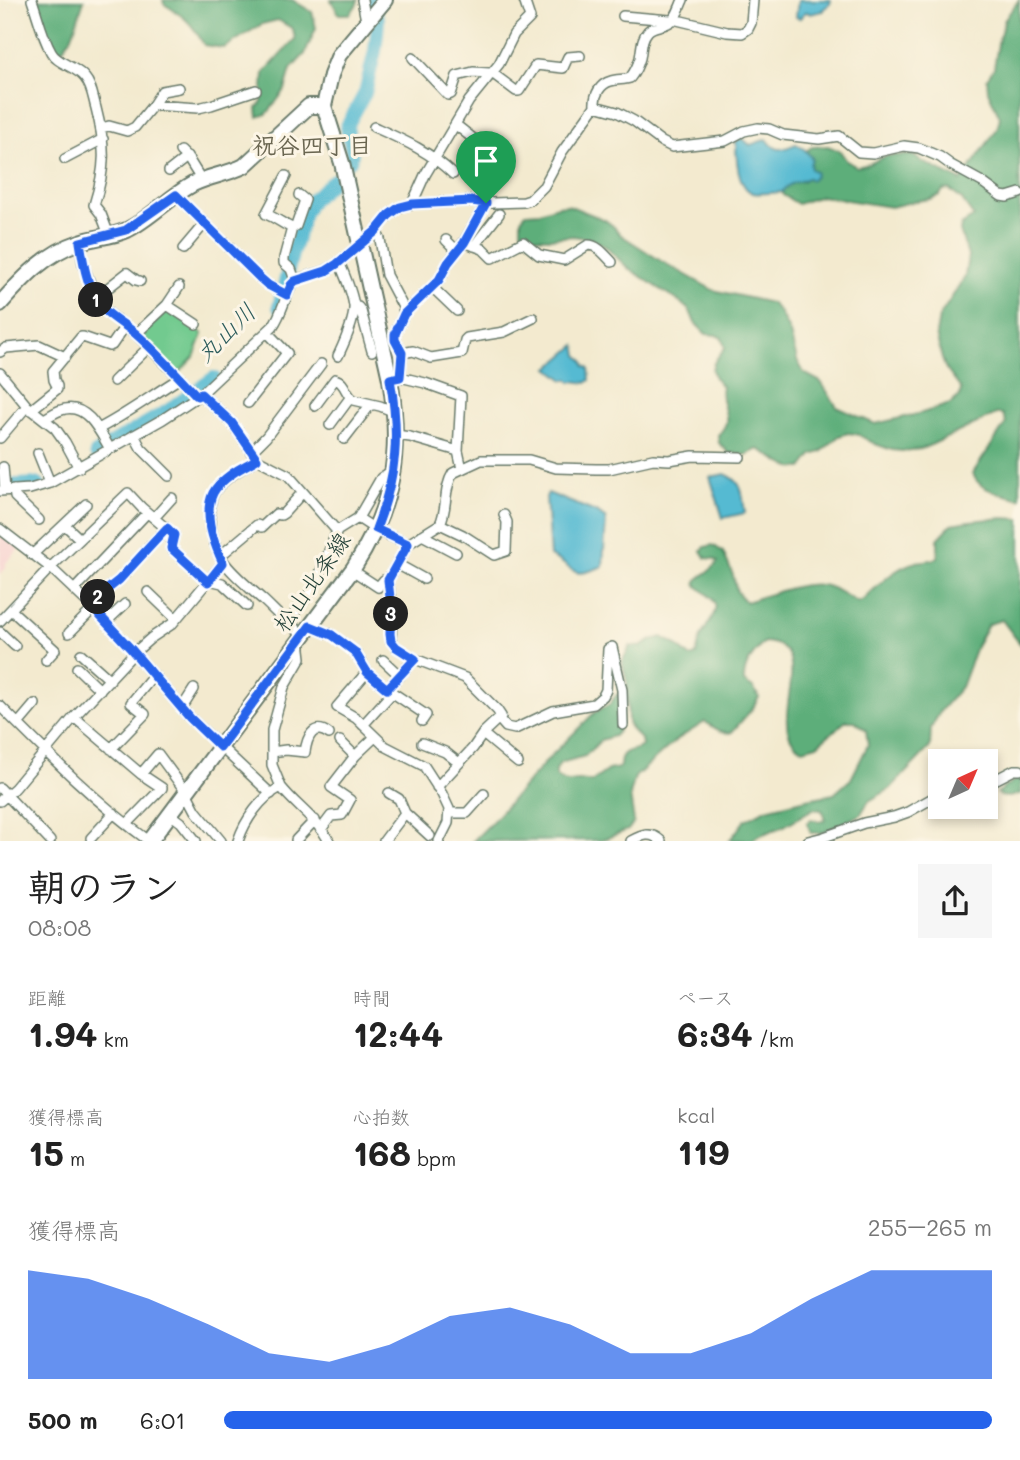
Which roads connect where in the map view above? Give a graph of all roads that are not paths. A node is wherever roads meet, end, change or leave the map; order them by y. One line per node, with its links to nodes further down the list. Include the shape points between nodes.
1 (32, 0): 20 (street, via 51,52 78,71 90,87)
2 (362, 0): 9 (street)
3 (385, 0): 9 (main road)
4 (524, 0): 12 (street, via 530,18 509,41)
5 (683, 0): 8 (street)
6 (753, 0): 8 (street, via 751,23 741,33)
7 (623, 16): 8 (street)
8 (673, 20): 17 (street, via 646,34 633,74 602,86)
9 (366, 21): 16 (main road, via 335,62)
10 (580, 56): 12 (street, via 568,57 563,68 536,65 519,92)
11 (413, 58): 12 (street, via 448,95 457,76)
12 (492, 74): 18 (street, via 474,93)
13 (179, 88): 15 (street, via 163,91)
14 (256, 90): 15 (street, via 198,108)
15 (153, 105): 20 (street, via 132,130)
16 (324, 106): 28 (main road, via 309,106 244,166); 42 (main road, 松山北条線, via 342,163)
17 (595, 106): 29 (street, via 634,121 673,147 724,141 758,128 819,139 839,136 859,152 919,148 1001,196); 32 (street, via 535,197 524,202)
18 (456, 125): 22 (street); 24 (street)
19 (374, 127): 22 (street)
20 (101, 128): 21 (street)
21 (103, 139): 23 (street); 38 (street, via 103,168 94,205)
22 (435, 158): 26 (street); 33 (street)
23 (65, 159)
24 (502, 166)
25 (169, 171): 28 (street, via 183,154)
26 (453, 174)
27 (286, 176): 36 (street, via 266,214)
28 (202, 181): 30 (main road)
29 (1020, 193)
30 (176, 195): 35 (street); 38 (main road, via 126,230)
31 (299, 195): 36 (street, via 305,200)
32 (486, 203): 33 (street); 41 (street)
33 (412, 204): 37 (street, via 394,210)
34 (499, 214): 43 (street)
35 (205, 223): 44 (street); 52 (street, via 268,285)
36 (292, 228): 49 (street, via 284,258)
37 (376, 231): 42 (street); 58 (street, via 386,275)
38 (109, 235): 40 (main road)
39 (446, 240): 45 (street)
40 (80, 242): 53 (street); 54 (main road, via 38,265)
41 (464, 243): 43 (street); 45 (street)
42 (359, 245): 46 (street); 73 (main road, 松山北条線)
43 (474, 246): 47 (street, via 492,258 523,242 540,255 565,260 592,244)
44 (183, 249)
45 (457, 251): 51 (street)
46 (339, 262): 49 (street); 56 (street)
47 (612, 262)
48 (140, 281): 53 (street, via 127,273)
49 (295, 281): 52 (street)
50 (179, 287): 55 (street)
51 (432, 287): 57 (street); 58 (street)
52 (287, 295): 62 (street)
53 (95, 298): 61 (street)
54 (0, 304)
55 (167, 305): 60 (street); 63 (street)
56 (354, 307): 65 (street, via 360,311); 68 (street)
57 (457, 311)
58 (404, 314): 67 (street, via 395,334)
59 (533, 318): 67 (street, via 504,331 467,338 462,353 431,358 413,351)
60 (196, 324)
61 (125, 326): 63 (street); 69 (street, via 112,345 80,337)
62 (267, 332): 75 (street); 77 (street, via 287,353)
63 (136, 334): 64 (street)
64 (149, 347): 72 (street); 74 (street)
65 (372, 351)
66 (0, 352): 69 (street, via 39,345)
67 (402, 353): 73 (street)
68 (338, 356)
69 (65, 357): 80 (street, via 53,371 57,389)
70 (321, 364): 92 (street)
71 (0, 373): 80 (street)
72 (180, 378): 75 (street); 84 (street)
73 (395, 378): 81 (main road, 松山北条線); 90 (street, via 461,396)
74 (114, 382)
75 (199, 395): 85 (street); 92 (street, via 232,423)
76 (350, 398): 78 (street); 79 (street, via 335,379); 83 (street)
77 (248, 403)
78 (371, 404): 81 (street); 88 (street)
79 (315, 406)
80 (29, 408): 82 (street); 87 (street)
81 (395, 412): 86 (main road, 松山北条線)
82 (44, 419): 84 (street, via 71,408 86,415); 95 (street, via 60,435)
83 (330, 425)
84 (98, 429): 89 (street)
85 (134, 435): 89 (street); 98 (street)
86 (396, 435): 90 (street); 97 (main road, 松山北条線)
87 (0, 438)
88 (344, 439)
89 (108, 447): 95 (street)
90 (458, 451): 96 (street)
91 (38, 453): 99 (street)
92 (254, 455): 101 (street, via 282,470); 119 (street, via 214,493 210,522)
93 (740, 457): 96 (street, via 653,458 609,469 481,460)
94 (3, 467): 100 (street)
95 (78, 468): 99 (street)
96 (461, 469): 108 (street, via 450,477)
97 (393, 472): 106 (street, via 381,478); 111 (main road, 松山北条線)
98 (169, 476)
99 (49, 481): 100 (street, via 30,489)
100 (6, 488): 107 (street)
101 (302, 494): 113 (street); 119 (street, via 284,513 257,526)
102 (172, 498): 104 (street)
103 (86, 504): 109 (street)
104 (151, 515): 110 (street); 115 (street, via 128,493); 126 (street)
105 (504, 515): 108 (street, via 506,551 494,555)
106 (358, 518): 111 (street); 113 (street)
107 (39, 520)
108 (440, 524): 114 (street)
109 (65, 525): 115 (street); 118 (street)
110 (167, 528): 125 (street, via 174,535 171,548); 130 (street)
111 (376, 529): 116 (street); 122 (main road, 松山北条線)
112 (0, 530): 118 (street)
113 (337, 531): 135 (street, via 316,586)
114 (422, 535): 116 (street); 117 (street)
115 (80, 539): 121 (street)
116 (408, 544): 120 (street)
117 (456, 553)
118 (32, 555): 121 (street)
119 (221, 559): 125 (street); 135 (street)
120 (397, 564): 123 (street); 124 (street)
121 (50, 568): 126 (street); 131 (street)
122 (352, 570): 124 (street, via 378,587); 138 (main road, 松山北条線)
123 (424, 579)
124 (388, 580): 142 (street, via 391,641)
125 (209, 581): 129 (street, via 222,583); 132 (street)
126 (74, 590): 130 (street)
127 (148, 592): 132 (street)
128 (125, 604): 134 (street)
129 (247, 606)
130 (91, 607): 134 (street); 137 (street)
131 (10, 610): 133 (street); 143 (street, via 55,650)
132 (176, 619): 140 (street)
133 (0, 621)
134 (106, 622): 140 (street)
135 (291, 622): 138 (street)
136 (0, 632): 139 (street)
137 (69, 633)
138 (304, 633): 146 (street, via 332,635 355,652); 167 (main road, 松山北条線); 170 (street, via 300,658 284,687 272,730)
139 (15, 646)
140 (134, 653): 147 (street); 149 (street)
141 (81, 654): 149 (street)
142 (415, 659): 148 (street); 157 (street, via 465,678 498,710)
143 (46, 660)
144 (383, 660): 148 (street)
145 (77, 668): 151 (street)
146 (367, 672): 152 (street); 160 (street, via 338,707)
147 (154, 676): 155 (street); 168 (street, via 131,703 145,714)
148 (400, 676): 152 (street)
149 (110, 680): 151 (street)
150 (194, 689): 155 (street)
151 (100, 690): 156 (street)
152 (390, 691): 158 (street, via 426,715); 160 (street)
153 (35, 704): 159 (street)
154 (0, 706): 159 (street)
155 (181, 708): 167 (street)
156 (74, 717): 168 (street); 169 (street)
157 (499, 719): 161 (street, via 515,729 553,711 594,704 606,690 608,649 612,647 622,690); 163 (street)
158 (422, 721)
159 (18, 724): 169 (street)
160 (363, 725): 164 (street)
161 (623, 725)
162 (329, 734): 170 (street, via 314,730 305,752)
163 (483, 734): 172 (street); 173 (street)
164 (374, 737): 171 (street); 178 (street, via 421,763)
165 (340, 741): 171 (street)
166 (422, 743): 173 (street, via 445,752)
167 (220, 747): 180 (main road, 松山北条線); 182 (street)
168 (111, 749): 175 (street)
169 (45, 751): 184 (street); 186 (street)
170 (272, 751): 177 (street)
171 (355, 756): 192 (street, via 331,787 351,800 342,815 331,816)
172 (518, 763)
173 (459, 764): 178 (street)
174 (1020, 770): 176 (street)
175 (141, 774): 180 (street, via 159,754); 191 (street, via 162,788)
176 (998, 779)
177 (281, 787): 182 (street); 190 (street)
178 (437, 787): 188 (street)
179 (0, 788): 184 (street)
180 (186, 792): 189 (main road, 松山北条線); 199 (street)
181 (388, 793): 187 (street, via 399,799)
182 (271, 794): 200 (street, via 247,818)
183 (484, 794): 188 (street, via 467,813)
184 (4, 798): 196 (street)
185 (928, 800): 205 (street, via 901,814)
186 (114, 813): 191 (street); 193 (street)
187 (405, 813): 194 (street); 202 (street)
188 (450, 813): 194 (street, via 448,824)
189 (170, 814): 197 (main road, 松山北条線); 198 (street)
190 (315, 820): 192 (street); 195 (street)
191 (127, 824): 197 (street)
192 (322, 828): 201 (street)
193 (90, 838)
194 (435, 838)
195 (296, 840)
196 (50, 841)
197 (150, 841)
198 (196, 841)
199 (221, 841)
200 (237, 841)
201 (329, 841)
202 (384, 841)
203 (631, 841): 204 (street, via 646,834)
204 (661, 841)
205 (808, 841)

